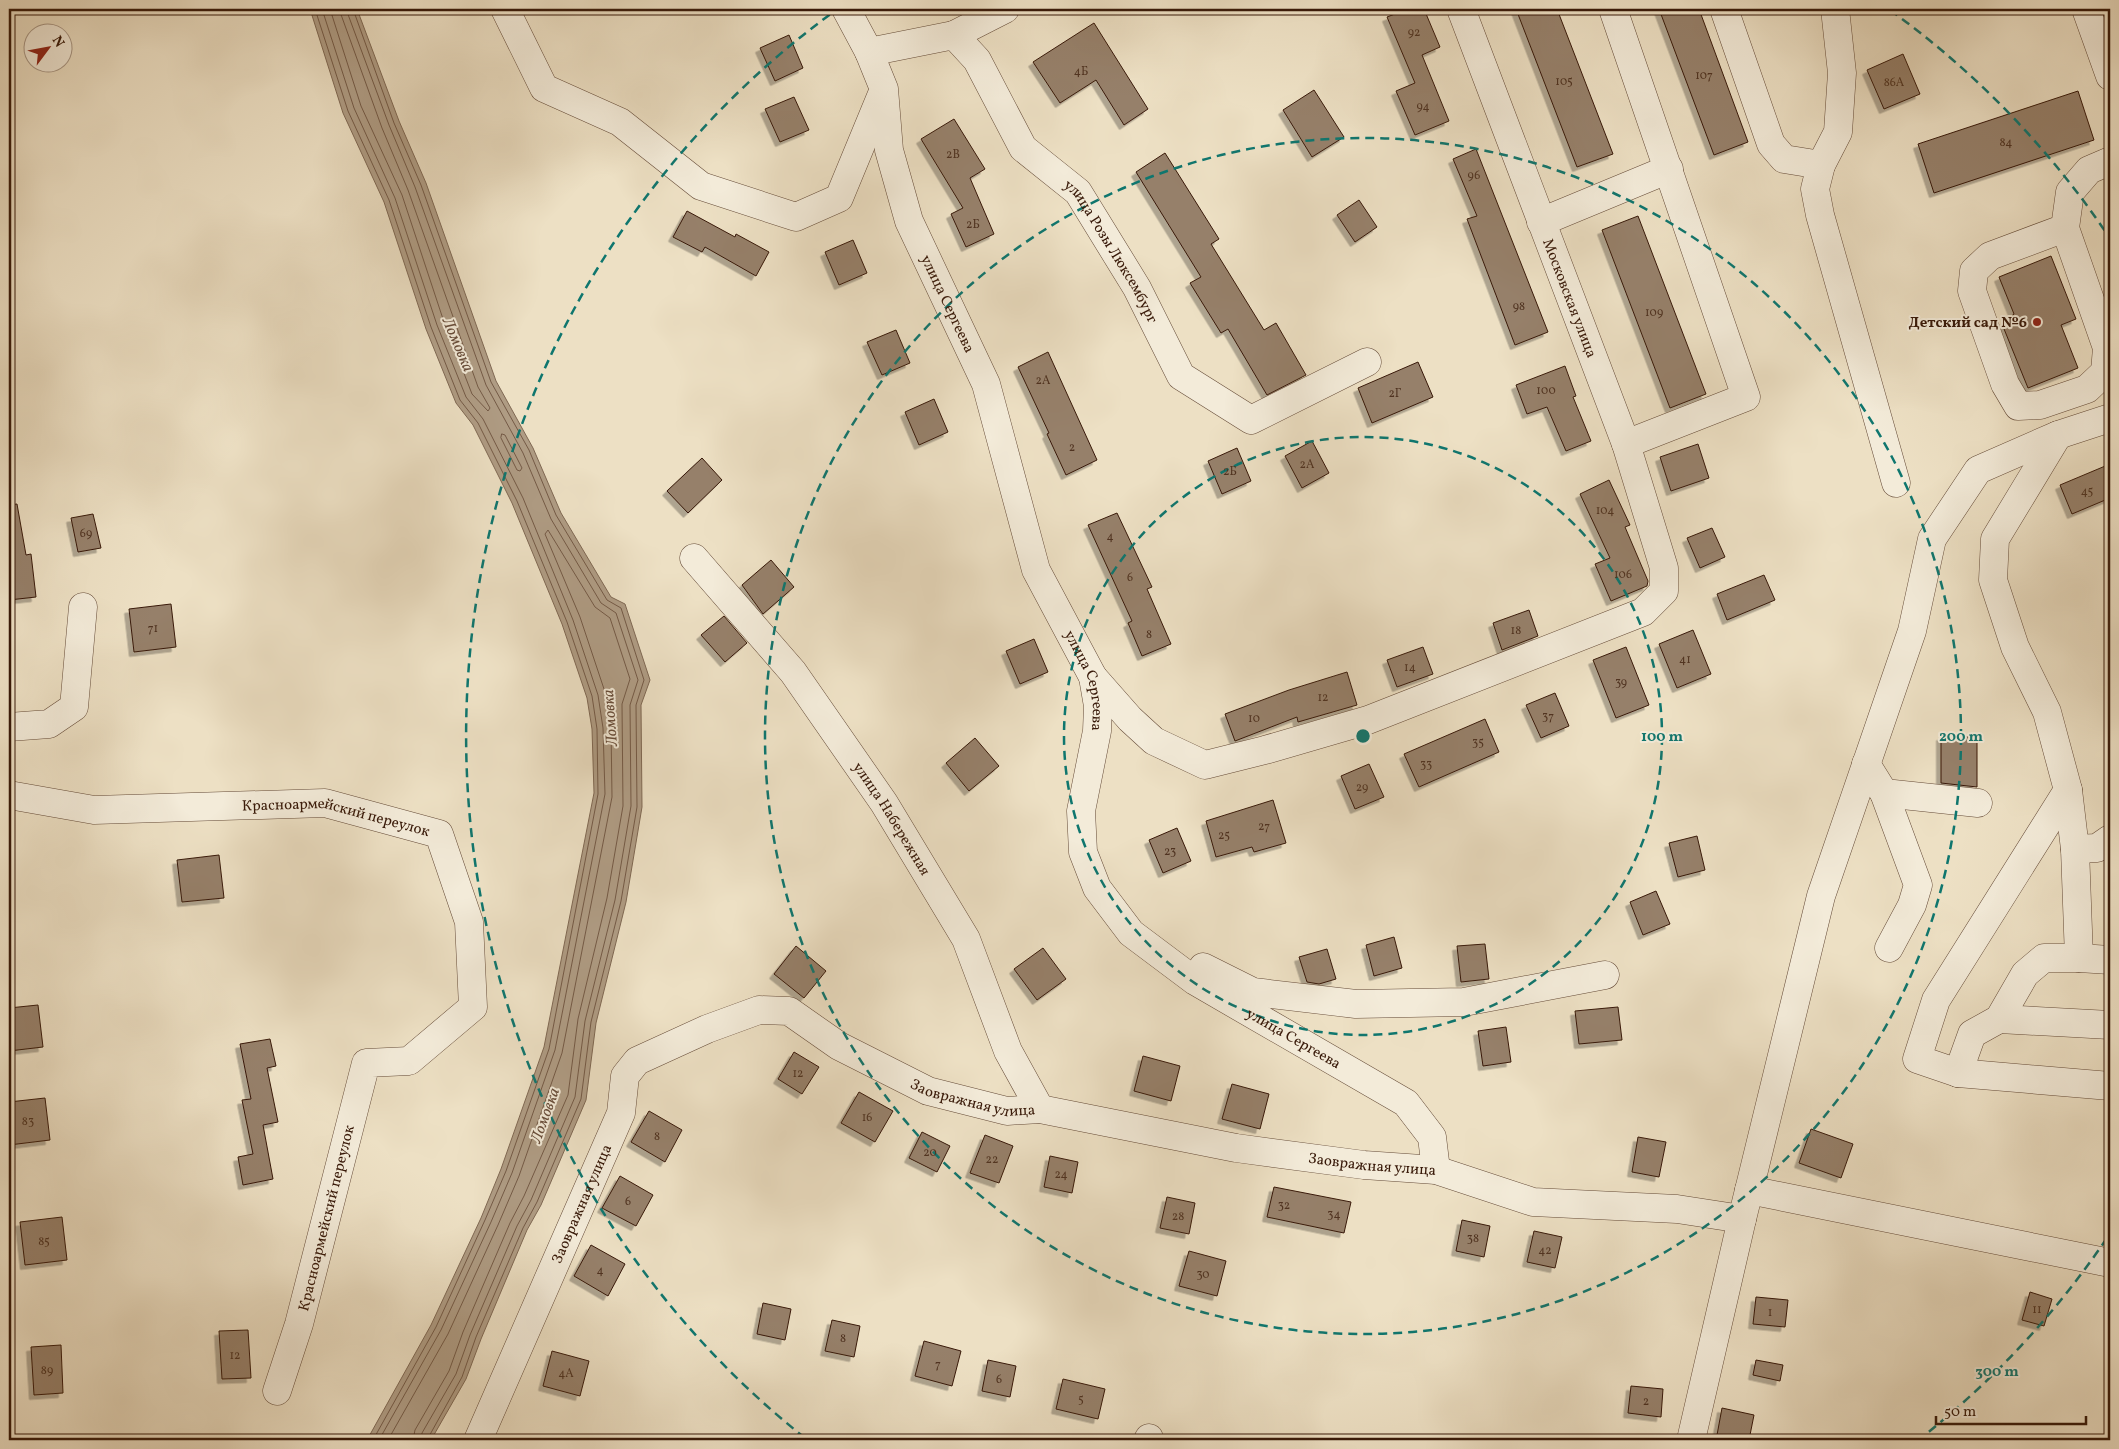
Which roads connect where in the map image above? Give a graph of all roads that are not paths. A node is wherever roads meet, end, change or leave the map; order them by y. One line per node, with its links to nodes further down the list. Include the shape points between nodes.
1 (505, 9): 12 (street, via 544,88 620,122 701,186 796,216 839,198)
2 (846, 9): 10 (street, улица Сергеева)
3 (1005, 9): 9 (street)
4 (1462, 9): 16 (street, Московская улица)
5 (1614, 9): 15 (street)
6 (1724, 9): 14 (street, via 1771,144 1784,159)
7 (1835, 9): 14 (street, via 1842,73 1838,132)
8 (2086, 9): 11 (street)
9 (954, 35): 10 (street); 18 (street, улица Розы Люксембург, via 977,60 1023,148 1078,192 1136,288 1181,376 1251,420)
10 (869, 52): 12 (street, улица Сергеева)
11 (2110, 76)
12 (884, 89): 25 (street, улица Сергеева, via 889,150 908,221 986,384 1036,570)
13 (2110, 161): 17 (street, via 2089,170 2070,192)
14 (1822, 165): 22 (street, via 1815,189 1820,215)
15 (1669, 169): 16 (street); 21 (street, via 1746,397)
16 (1540, 222): 21 (street, Московская улица)
17 (2065, 228): 17 (street, via 2107,348 2105,372 2087,389 2040,406 2018,406 2005,384 1972,291 1974,271 1990,256)
18 (1367, 362)
19 (2110, 418): 20 (street)
20 (2058, 435): 29 (street, via 1978,470 1932,539 1912,631); 30 (street, via 1996,539 1993,580 2015,647 2047,712)
21 (1626, 444): 27 (street, Московская улица, via 1664,568 1664,592 1642,612 1368,720 1266,750 1205,765)
22 (1896, 483)
23 (694, 558): 45 (street, улица Набережная, via 793,672 884,803 966,939 1008,1050)
24 (83, 607): 26 (street, via 74,707 49,724)
25 (1094, 677): 27 (street, via 1130,720); 28 (street, улица Сергеева, via 1098,706)
26 (9, 727)
27 (1154, 741): 28 (street, via 1117,737 1105,742)
28 (1093, 755): 36 (street, улица Сергеева, via 1081,812 1083,852 1097,888)
29 (1866, 764): 31 (street); 47 (street, via 1821,896)
30 (2068, 790): 35 (street); 43 (street, via 1936,1000 1917,1059)
31 (1884, 793): 33 (street); 37 (street, via 1918,885 1912,905)
32 (9, 795): 50 (street, Красноармейский переулок, via 94,810 325,803 439,834 469,922 473,1007 409,1061 366,1063 299,1324)
33 (1978, 803)
34 (2110, 839): 35 (street, via 2097,848)
35 (2075, 849): 38 (street)
36 (1131, 933): 40 (street, via 1253,992 1356,1004 1464,1002); 46 (street, улица Сергеева, via 1195,981 1406,1103 1432,1137)
37 (1889, 948)
38 (2079, 958): 39 (street); 41 (street, via 2044,958 2025,974)
39 (2110, 960)
40 (1605, 975)
41 (1998, 1019): 42 (street); 43 (street, via 1972,1034)
42 (2110, 1025)
43 (1958, 1073): 44 (street)
44 (2110, 1086)
45 (1040, 1109): 46 (street, Заовражная улица, via 1236,1148 1364,1165); 51 (street, Заовражная улица, via 1007,1111 928,1091 838,1046 788,1011 759,1010 707,1029 637,1061 625,1076 622,1112)
46 (1436, 1170): 48 (street, Заовражная улица, via 1533,1202 1677,1209)
47 (1749, 1190): 48 (street); 49 (street)
48 (1742, 1219): 52 (street)
49 (2110, 1263)
50 (277, 1391)
51 (478, 1440)
52 (1691, 1440)

